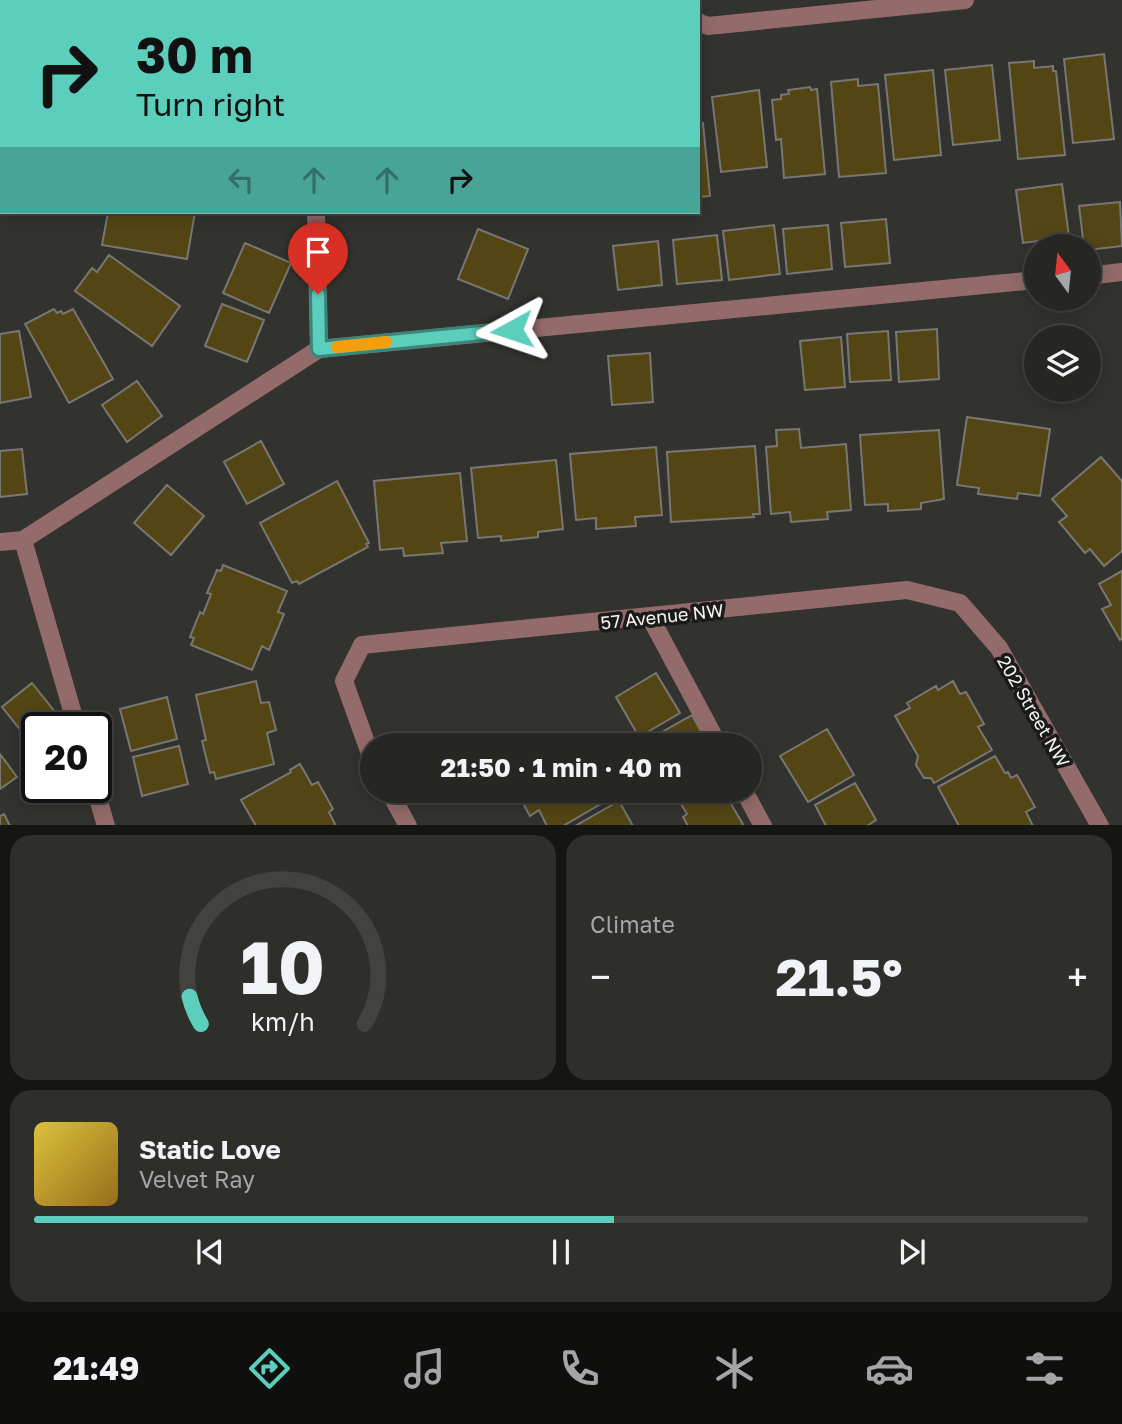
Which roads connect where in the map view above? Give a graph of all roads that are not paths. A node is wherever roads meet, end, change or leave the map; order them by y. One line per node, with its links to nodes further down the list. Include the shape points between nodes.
1 (965, 0): 2 (street, via 708,26)
2 (700, 23)
3 (316, 214): 7 (street)
4 (1122, 272): 5 (street)
5 (1101, 274)
6 (1024, 282): 7 (street)
7 (319, 349): 8 (street)
8 (23, 540): 9 (street); 12 (street)
9 (0, 542)
10 (960, 603): 11 (street, 57 Avenue NW, via 907,590); 21 (street, 202 Street NW, via 999,648)
11 (650, 617): 13 (street, 57 Avenue NW, via 362,645 344,681); 14 (street)
12 (72, 712)
13 (363, 733)
14 (712, 733)
15 (99, 803): 18 (street)
16 (396, 803): 19 (street)
17 (750, 803): 20 (street)
18 (106, 825)
19 (408, 825)
20 (762, 825)
21 (1100, 825)

